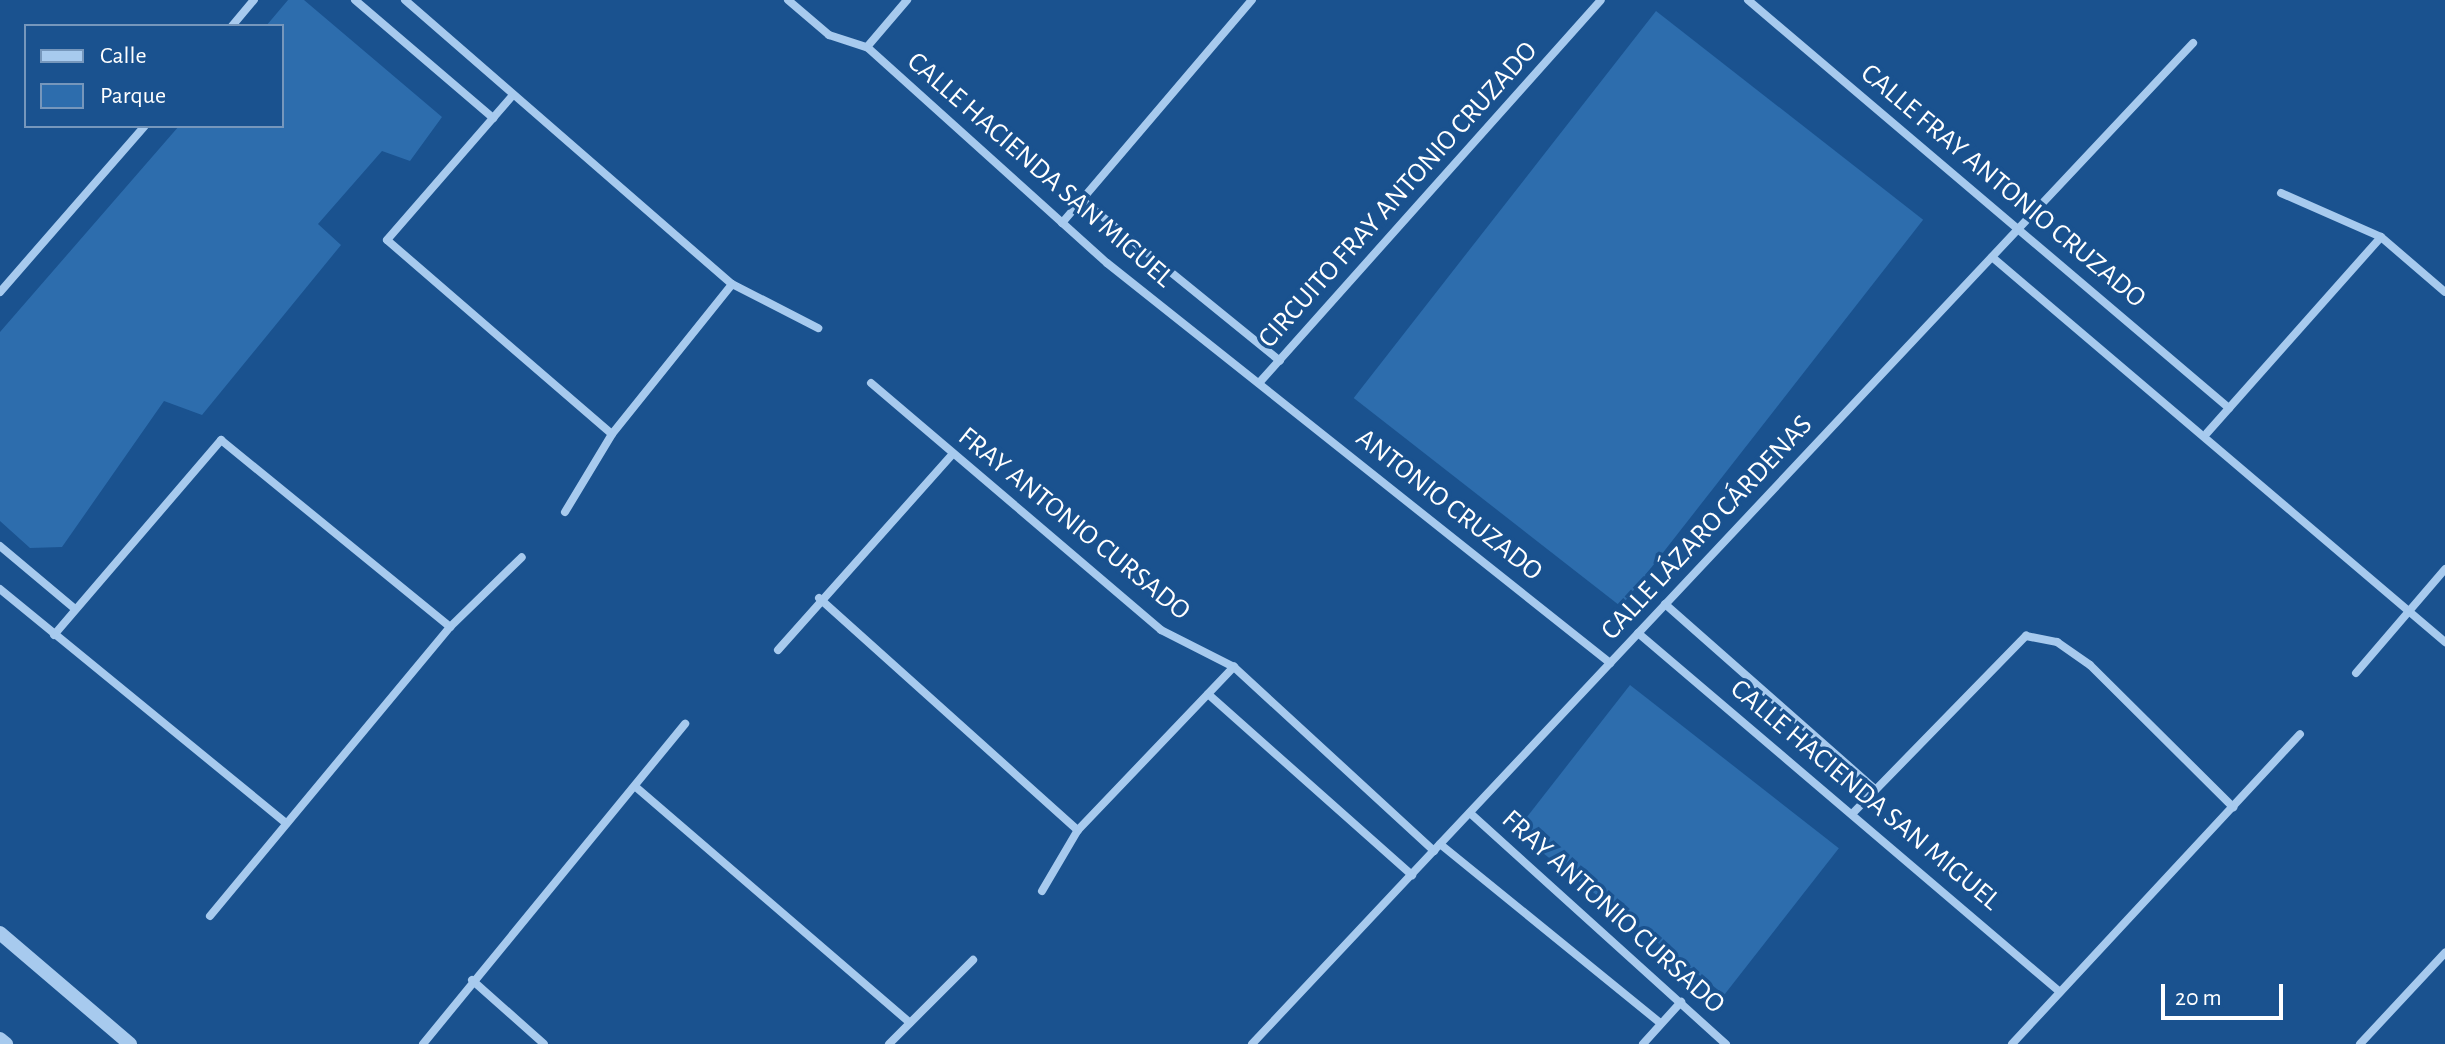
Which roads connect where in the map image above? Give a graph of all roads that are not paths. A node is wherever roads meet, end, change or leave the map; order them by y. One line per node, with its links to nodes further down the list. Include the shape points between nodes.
1 (254, 0): 9 (street)
2 (355, 0): 13 (street)
3 (405, 0): 12 (street)
4 (788, 0): 11 (street, CALLE HACIENDA SAN MIGUEL, via 829,35)
5 (907, 0): 11 (street)
6 (1252, 0): 16 (street)
7 (1601, 0): 25 (street, CIRCUITO FRAY ANTONIO CRUZADO)
8 (1748, 0): 18 (street, CALLE FRAY ANTONIO CRUZADO)
9 (234, 24)
10 (2193, 43): 18 (street, CALLE LÁZARO CÁRDENAS)
11 (867, 47): 17 (street, CALLE HACIENDA SAN MIGUEL)
12 (513, 95): 13 (street); 21 (street)
13 (493, 118): 30 (street, via 387,240)
14 (143, 128): 22 (street)
15 (2281, 193): 19 (street)
16 (1082, 200): 17 (street); 25 (street, CALLE HACIENDA SAN MIGUEL)
17 (1062, 223): 27 (street, CALLE HACIENDA SAN MIGUEL)
18 (2019, 229): 20 (street, CALLE LÁZARO CÁRDENAS); 28 (street, CALLE FRAY ANTONIO CRUZADO)
19 (2381, 237): 23 (street); 28 (street)
20 (1992, 257): 29 (street); 38 (street, CALLE LÁZARO CÁRDENAS)
21 (732, 284): 24 (street); 30 (street)
22 (0, 292)
23 (2445, 292)
24 (818, 328)
25 (1280, 361): 27 (street, CIRCUITO FRAY ANTONIO CRUZADO)
26 (871, 383): 31 (street, FRAY ANTONIO CURSADO)
27 (1259, 383): 46 (street, ANTONIO CRUZADO)
28 (2229, 408): 29 (street)
29 (2207, 433): 40 (street)
30 (612, 434): 32 (street)
31 (952, 455): 37 (street); 47 (street, FRAY ANTONIO CURSADO, via 1161,630)
32 (565, 512)
33 (0, 546): 39 (street)
34 (522, 557): 41 (street)
35 (2445, 569): 40 (street)
36 (0, 589): 43 (street)
37 (819, 598): 45 (street); 58 (street)
38 (1665, 604): 42 (street, CALLE LÁZARO CÁRDENAS); 53 (street, CALLE HACIENDA SAN MIGUEL)
39 (75, 609): 41 (street, via 221,440); 43 (street)
40 (2410, 610): 44 (street); 48 (street)
41 (450, 627): 57 (street)
42 (1638, 633): 46 (street, CALLE LÁZARO CÁRDENAS); 56 (street, CALLE HACIENDA SAN MIGUEL)
43 (54, 635): 57 (street)
44 (2445, 642)
45 (778, 650)
46 (1610, 663): 55 (street, CALLE LÁZARO CÁRDENAS)
47 (1234, 667): 49 (street); 59 (street, FRAY ANTONIO CURSADO)
48 (2356, 673)
49 (1208, 694): 58 (street); 60 (street)
50 (685, 724): 52 (street)
51 (2300, 734): 54 (street)
52 (637, 788): 66 (street); 69 (street)
53 (1875, 789): 54 (street, via 2026,636 2057,642 2090,665); 56 (street)
54 (2233, 807): 67 (street)
55 (1470, 813): 59 (street, CALLE LÁZARO CÁRDENAS); 68 (street, FRAY ANTONIO CURSADO)
56 (1853, 813): 67 (street, CALLE HACIENDA SAN MIGUEL)
57 (286, 823): 62 (street)
58 (1078, 830): 61 (street)
59 (1437, 847): 60 (street, CALLE LÁZARO CÁRDENAS); 70 (street, FRAY ANTONIO CURSADO)
60 (1412, 875): 77 (street, CALLE LÁZARO CÁRDENAS)
61 (1042, 891)
62 (210, 916)
63 (0, 933): 73 (street)
64 (2445, 953): 81 (street)
65 (973, 960): 69 (street)
66 (472, 980): 74 (street); 75 (street)
67 (2060, 992): 80 (street)
68 (1681, 1002): 70 (street); 79 (street, FRAY ANTONIO CURSADO)
69 (910, 1023): 76 (street)
70 (1660, 1023): 78 (street)
71 (0, 1039): 72 (street)
72 (6, 1044)
73 (130, 1044)
74 (423, 1044)
75 (544, 1044)
76 (889, 1044)
77 (1252, 1044)
78 (1643, 1044)
79 (1726, 1044)
80 (2012, 1044)
81 (2360, 1044)

